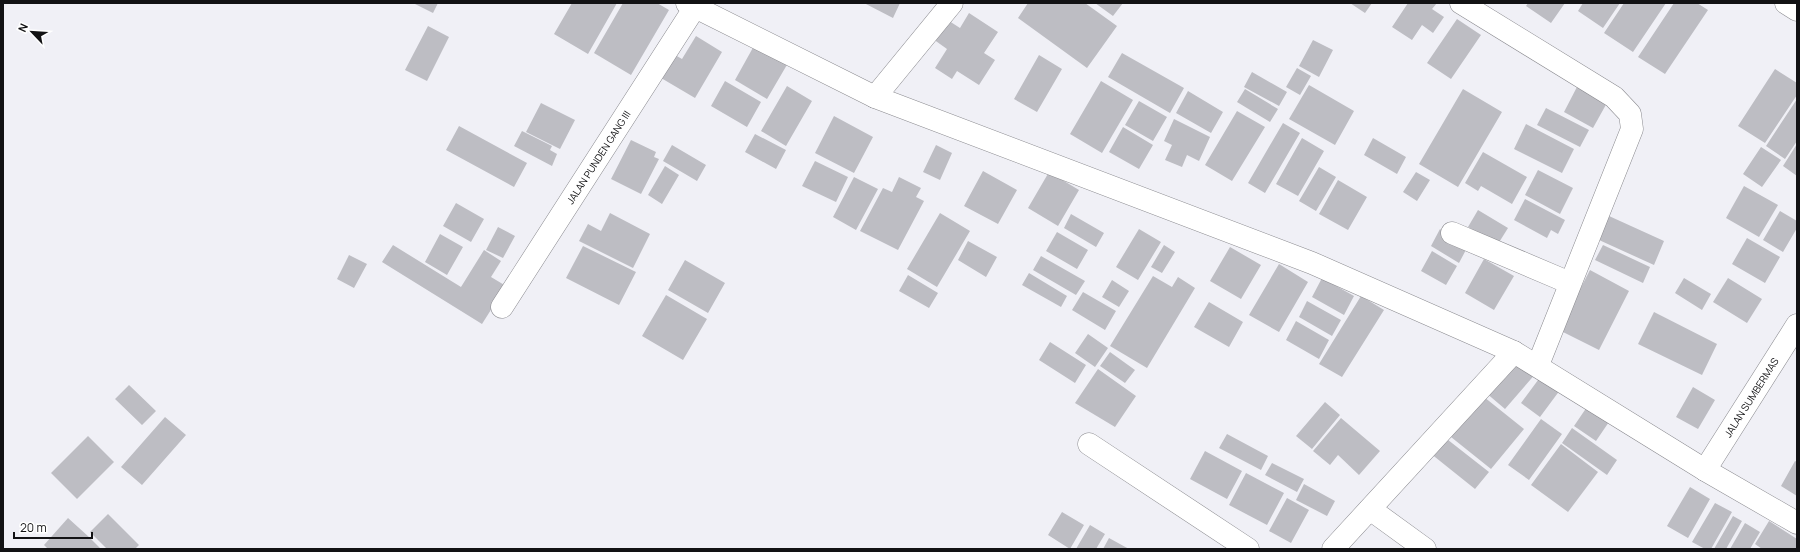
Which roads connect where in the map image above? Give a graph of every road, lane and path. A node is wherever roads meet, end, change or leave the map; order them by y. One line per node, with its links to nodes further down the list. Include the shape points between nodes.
1 (952, 3): 6 (street)
2 (1461, 3): 8 (street, via 1614,97 1630,114 1632,129)
3 (1786, 3): 5 (street)
4 (691, 5): 6 (street); 9 (street, JALAN PUNDEN GANG III)
5 (1797, 10)
6 (874, 97): 11 (street, via 1312,263)
7 (1452, 233): 8 (street)
8 (1570, 283): 12 (street)
9 (502, 307)
10 (1797, 325): 14 (street, JALAN SUMBERMAS)
11 (1514, 352): 12 (street); 15 (street)
12 (1538, 365): 14 (street)
13 (1089, 444): 17 (street)
14 (1705, 470): 16 (street)
15 (1370, 509): 18 (street); 19 (street)
16 (1797, 523)
17 (1248, 549)
18 (1333, 549)
19 (1425, 549)

